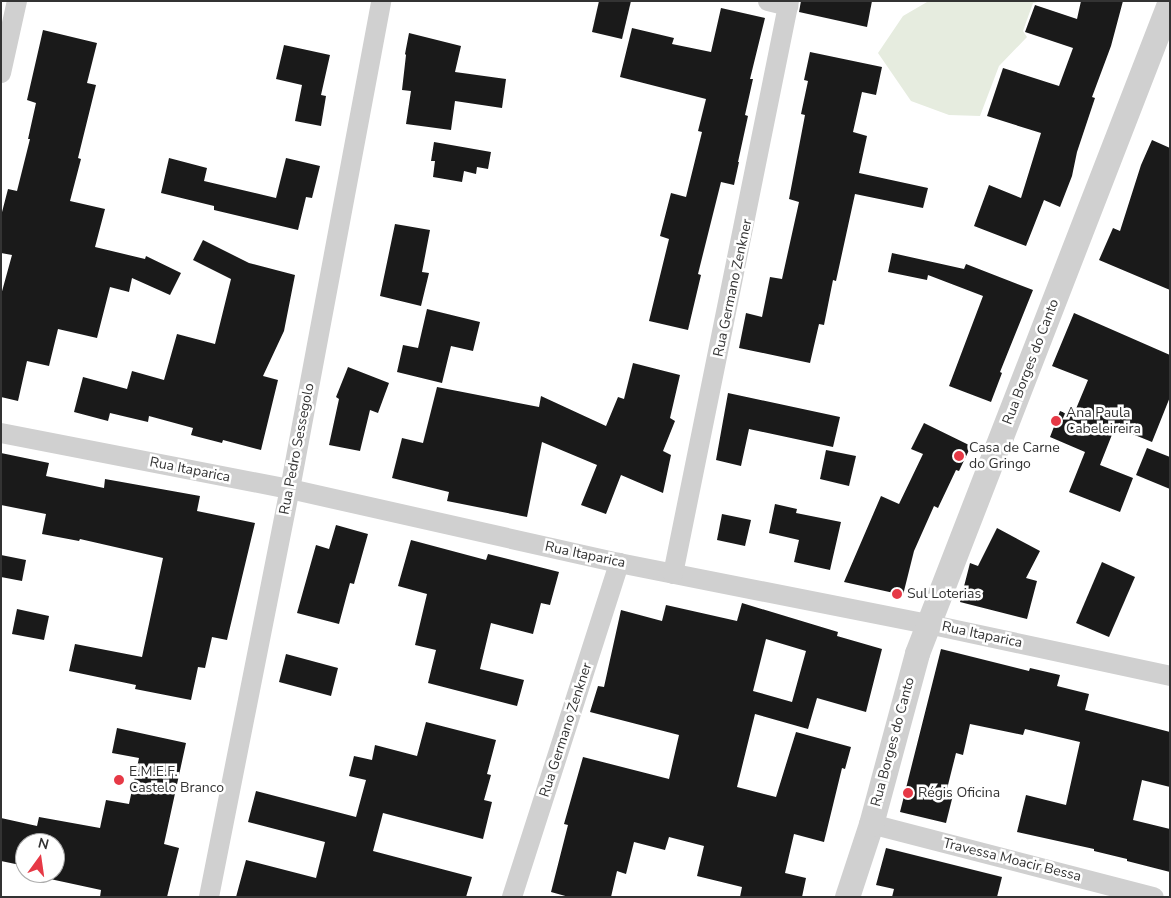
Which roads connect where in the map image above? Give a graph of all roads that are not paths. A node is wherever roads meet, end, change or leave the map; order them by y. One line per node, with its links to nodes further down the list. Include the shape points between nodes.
1 (17, 1): 6 (street)
2 (381, 1): 8 (street, Rua Pedro Sessegolo)
3 (768, 1): 5 (street)
4 (1170, 1): 11 (street, Rua Borges do Canto)
5 (789, 4): 10 (street, Rua Germano Zenkner)
6 (1, 73)
7 (1, 433): 8 (street, Rua Itaparica)
8 (290, 489): 9 (street, Rua Itaparica); 14 (street, Rua Pedro Sessegolo)
9 (619, 563): 10 (street, Rua Itaparica); 15 (street, Rua Germano Zenkner)
10 (673, 574): 11 (street, Rua Itaparica)
11 (928, 624): 12 (street, Rua Itaparica); 13 (street, Rua Borges do Canto, via 917,653)
12 (1170, 676)
13 (871, 824): 16 (street, Rua Borges do Canto); 17 (street, Travessa Moacir Bessa)
14 (209, 897)
15 (512, 897)
16 (847, 897)
17 (1154, 897)

